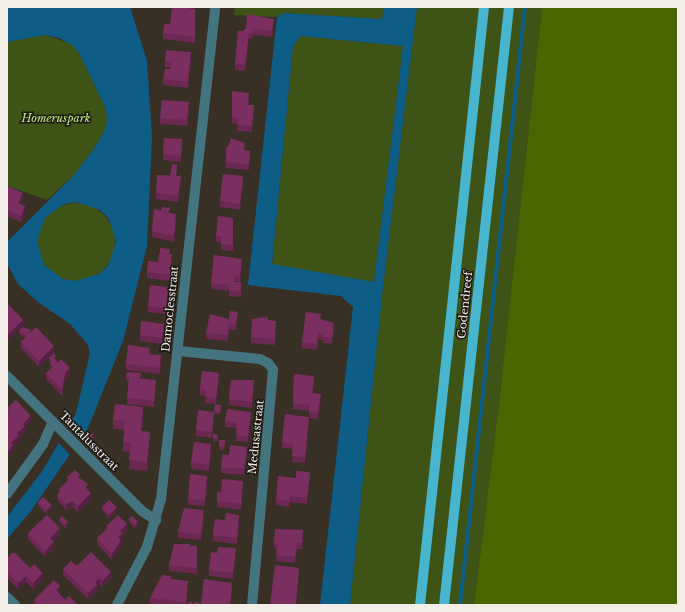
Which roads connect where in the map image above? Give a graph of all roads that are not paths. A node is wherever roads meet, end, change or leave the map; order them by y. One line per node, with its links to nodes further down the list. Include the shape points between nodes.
1 (215, 7): 4 (street, Damoclesstraat)
2 (484, 7): 13 (main road, Godendreef)
3 (509, 7): 14 (main road, Godendreef)
4 (178, 351): 8 (street, Damoclesstraat, via 161,499); 12 (street, Medusastraat, via 260,360 268,363 273,370)
5 (9, 382): 6 (street, Tantalusstraat)
6 (53, 422): 7 (street, via 43,444); 8 (street, Tantalusstraat, via 142,511)
7 (7, 494)
8 (156, 520): 11 (street, Damoclesstraat, via 147,547)
9 (7, 597): 10 (street)
10 (15, 605)
11 (117, 605)
12 (252, 605)
13 (420, 605)
14 (444, 605)

